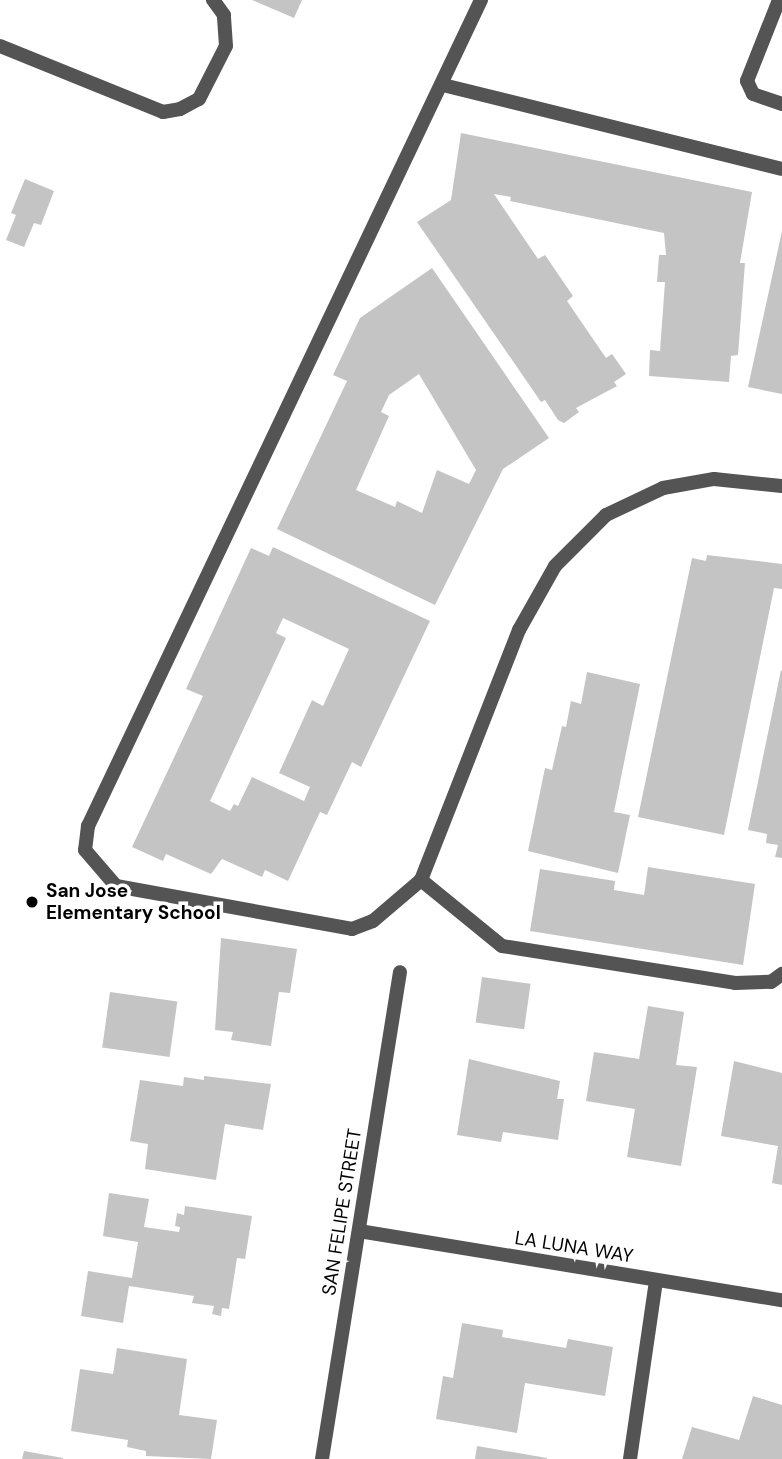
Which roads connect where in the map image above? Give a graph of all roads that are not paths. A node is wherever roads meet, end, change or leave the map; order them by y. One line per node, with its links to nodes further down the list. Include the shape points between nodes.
1 (213, 0): 4 (street, via 224,15 226,46 199,99 180,109 163,112)
2 (481, 0): 5 (street)
3 (779, 0): 6 (street, via 747,81 753,94)
4 (0, 46)
5 (443, 85): 7 (street); 9 (street, via 88,826 85,850 116,886 352,929 373,921)
6 (782, 104)
7 (782, 169)
8 (782, 486): 9 (street, via 714,480 663,488 606,514 555,566 519,630)
9 (421, 880): 11 (street, via 502,946 735,984 771,982)
10 (400, 972): 12 (street, SAN FELIPE STREET)
11 (782, 974)
12 (359, 1231): 13 (street, LA LUNA WAY); 15 (street, SAN FELIPE STREET)
13 (656, 1280): 14 (street, LA LUNA WAY); 16 (street)
14 (782, 1300)
15 (322, 1459)
16 (630, 1459)

